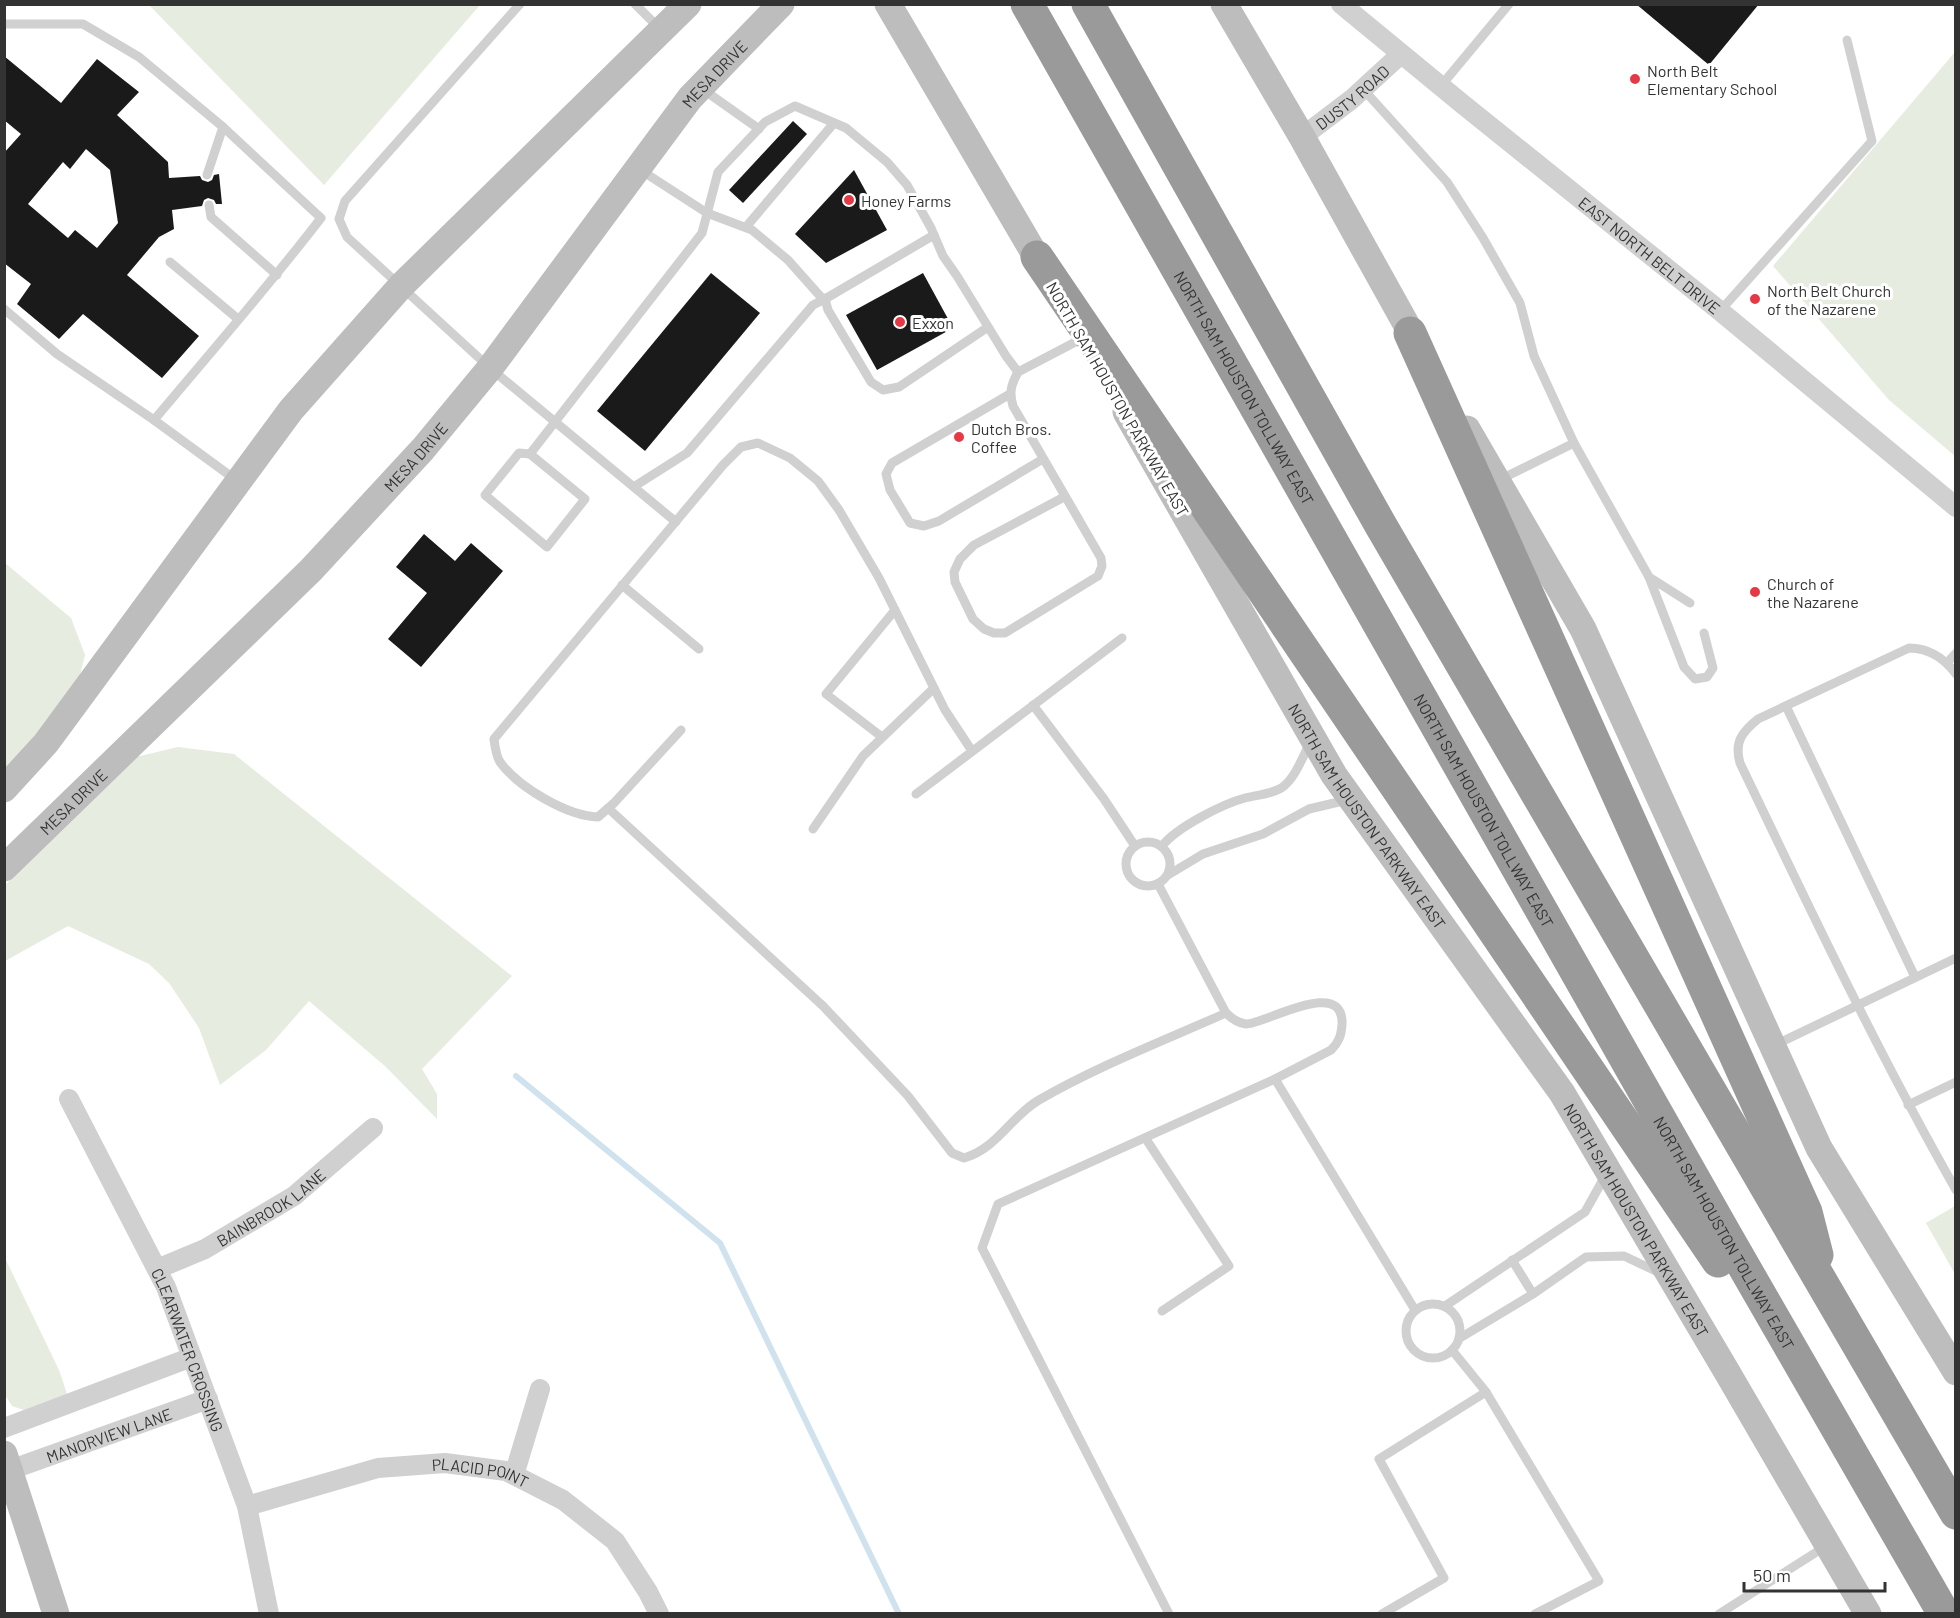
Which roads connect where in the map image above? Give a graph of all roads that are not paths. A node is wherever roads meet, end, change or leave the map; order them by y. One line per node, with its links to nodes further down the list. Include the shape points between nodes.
1 (520, 4): 30 (lane, via 345,201)
2 (635, 4): 14 (lane)
3 (688, 4): 14 (main road)
4 (781, 4): 18 (main road, MESA DRIVE)
5 (875, 4): 15 (main road)
6 (888, 4): 15 (main road, NORTH SAM HOUSTON PARKWAY EAST)
7 (898, 4): 15 (main road)
8 (1027, 4): 116 (highway, NORTH SAM HOUSTON TOLLWAY EAST)
9 (1088, 4): 101 (highway, via 1380,524)
10 (1224, 4): 24 (main road)
11 (1341, 4): 17 (street, EAST NORTH BELT DRIVE)
12 (1509, 4): 19 (lane)
13 (4, 24): 22 (lane, via 83,24 139,57)
14 (660, 30): 36 (main road)
15 (908, 40): 33 (main road, NORTH SAM HOUSTON PARKWAY EAST)
16 (1847, 40): 39 (lane, via 1872,141)
17 (1401, 54): 19 (street, EAST NORTH BELT DRIVE); 20 (street, DUSTY ROAD)
18 (699, 87): 23 (lane); 25 (main road, MESA DRIVE)
19 (1440, 87): 39 (street, EAST NORTH BELT DRIVE)
20 (1363, 89): 24 (street, DUSTY ROAD); 49 (lane, via 1447,182 1483,238 1520,303 1534,356)
21 (834, 123): 23 (lane, via 795,106); 31 (lane); 32 (lane, via 846,128 887,162 907,185)
22 (223, 127): 26 (lane); 29 (lane)
23 (759, 129): 28 (lane, via 718,172)
24 (1302, 137): 42 (main road)
25 (637, 168): 28 (lane); 44 (main road, MESA DRIVE)
26 (207, 175)
27 (209, 205): 35 (lane, via 211,217)
28 (707, 213): 31 (lane); 48 (lane, via 702,233)
29 (321, 218): 30 (lane); 35 (lane)
30 (339, 219): 36 (lane, via 347,237)
31 (746, 227): 37 (lane, via 788,260)
32 (934, 235): 37 (lane); 41 (lane)
33 (1036, 257): 43 (main road, NORTH SAM HOUSTON PARKWAY EAST); 116 (highway)
34 (170, 262): 40 (lane)
35 (277, 275): 40 (lane)
36 (401, 286): 44 (lane); 52 (main road, via 291,410)
37 (825, 299): 41 (lane, via 871,382 883,390 899,387); 54 (lane, via 813,305 687,453)
38 (4, 309): 47 (lane, via 57,354)
39 (1720, 311): 56 (street, EAST NORTH BELT DRIVE)
40 (238, 319): 47 (lane)
41 (988, 327): 45 (lane)
42 (1410, 333): 53 (highway)
43 (1083, 338): 45 (lane); 73 (main road, NORTH SAM HOUSTON PARKWAY EAST)
44 (490, 368): 48 (lane); 82 (main road, MESA DRIVE, via 423,449 311,570)
45 (1018, 372): 46 (lane)
46 (1010, 394): 51 (lane); 51 (lane, via 892,463 886,474 890,490 910,523 924,526 939,521)
47 (154, 420): 52 (lane)
48 (556, 422): 50 (lane); 54 (lane)
49 (1574, 443): 53 (lane); 58 (lane)
50 (530, 454): 50 (lane, via 519,453 485,495 547,547 585,500)
51 (1042, 459): 55 (lane)
52 (238, 482): 75 (main road, via 46,743)
53 (1489, 485): 89 (main road, via 1583,629); 101 (highway, via 1806,1212)
54 (635, 486): 57 (lane)
55 (1064, 496): 55 (lane, via 1101,558 1098,576 1005,633 984,629 974,619 955,582 954,572 960,559 974,545)
56 (1956, 507)
57 (676, 522): 59 (lane); 61 (lane, via 741,447 758,443 790,458 818,481 840,510)
58 (1649, 577): 60 (lane); 62 (lane, via 1684,667 1695,679 1707,677 1713,668)
59 (622, 585): 64 (lane); 78 (lane, via 494,739 499,760 540,796 585,817 598,818)
60 (1690, 603)
61 (895, 610): 68 (lane); 72 (lane, via 826,694)
62 (1704, 633)
63 (1122, 638): 69 (lane)
64 (699, 649)
65 (1956, 653): 66 (lane)
66 (1947, 663): 67 (lane); 70 (lane, via 1928,650 1909,648)
67 (1956, 674)
68 (934, 688): 72 (lane); 74 (lane)
69 (1033, 705): 74 (lane); 80 (lane)
70 (1786, 706): 86 (lane); 87 (lane, via 1746,729 1739,737 1738,755)
71 (681, 730): 78 (lane)
72 (882, 737): 79 (lane, via 863,756)
73 (1313, 738): 77 (main road, NORTH SAM HOUSTON PARKWAY EAST); 81 (lane, via 1284,786 1217,809)
74 (972, 751): 76 (lane)
75 (4, 789)
76 (916, 794)
77 (1352, 800): 83 (lane, via 1309,809 1263,834 1203,854); 96 (main road, NORTH SAM HOUSTON PARKWAY EAST, via 1562,1093)
78 (608, 808): 88 (lane, via 823,1006 908,1096 952,1153 964,1158 979,1154 1036,1101)
79 (813, 829)
80 (1135, 846): 81 (lane, via 1149,842); 84 (lane, via 1127,856 1129,876 1146,887)
81 (1162, 846): 83 (lane, via 1169,856)
82 (4, 868)
83 (1168, 875): 84 (lane)
84 (1158, 884): 88 (lane)
85 (1956, 958): 86 (lane)
86 (1915, 978): 87 (lane)
87 (1857, 1006): 89 (lane); 93 (lane)
88 (1226, 1013): 90 (lane, via 1247,1024 1311,1002 1339,1010 1342,1018 1338,1042 1331,1050)
89 (1773, 1046): 109 (main road, via 1819,1148)
90 (1275, 1079): 95 (lane); 104 (lane)
91 (1956, 1082): 93 (lane)
92 (69, 1099): 99 (street, CLEARWATER CROSSING)
93 (1908, 1105): 97 (lane)
94 (373, 1128): 99 (street, BAINBROOK LANE, via 294,1196 205,1249)
95 (1146, 1139): 105 (lane, via 1229,1266); 123 (lane, via 998,1204 982,1248)
96 (1608, 1171): 98 (lane, via 1585,1212); 100 (main road, NORTH SAM HOUSTON PARKWAY EAST)
97 (1956, 1190)
98 (1512, 1260): 102 (lane); 103 (lane)
99 (157, 1269): 108 (street, CLEARWATER CROSSING)
100 (1673, 1279): 102 (lane, via 1624,1256 1586,1257); 119 (main road, NORTH SAM HOUSTON PARKWAY EAST)
101 (1826, 1292): 118 (highway)
102 (1533, 1294): 106 (lane)
103 (1445, 1306): 104 (lane, via 1429,1303); 106 (lane, via 1460,1323)
104 (1415, 1310): 107 (lane, via 1406,1326 1409,1344 1415,1351 1432,1358)
105 (1162, 1311)
106 (1460, 1338): 107 (lane)
107 (1452, 1350): 111 (lane)
108 (192, 1357): 112 (street, CLEARWATER CROSSING); 113 (street)
109 (1956, 1372)
110 (540, 1389): 115 (street)
111 (1486, 1392): 124 (lane, via 1379,1459 1444,1578); 125 (lane, via 1599,1581)
112 (208, 1399): 114 (street, MANORVIEW LANE); 117 (street, CLEARWATER CROSSING)
113 (4, 1428)
114 (7, 1462): 120 (main road)
115 (513, 1475): 117 (street, PLACID POINT, via 445,1463 378,1468); 122 (street, PLACID POINT, via 563,1500 615,1540)
116 (1877, 1496): 128 (highway, NORTH SAM HOUSTON TOLLWAY EAST)
117 (247, 1506): 121 (street, CLEARWATER CROSSING)
118 (1956, 1513)
119 (1828, 1545): 126 (lane); 127 (main road, NORTH SAM HOUSTON PARKWAY EAST)
120 (56, 1614)
121 (269, 1614)
122 (659, 1614)
123 (1169, 1614)
124 (1382, 1614)
125 (1535, 1614)
126 (1719, 1614)
127 (1868, 1614)
128 (1944, 1614)

